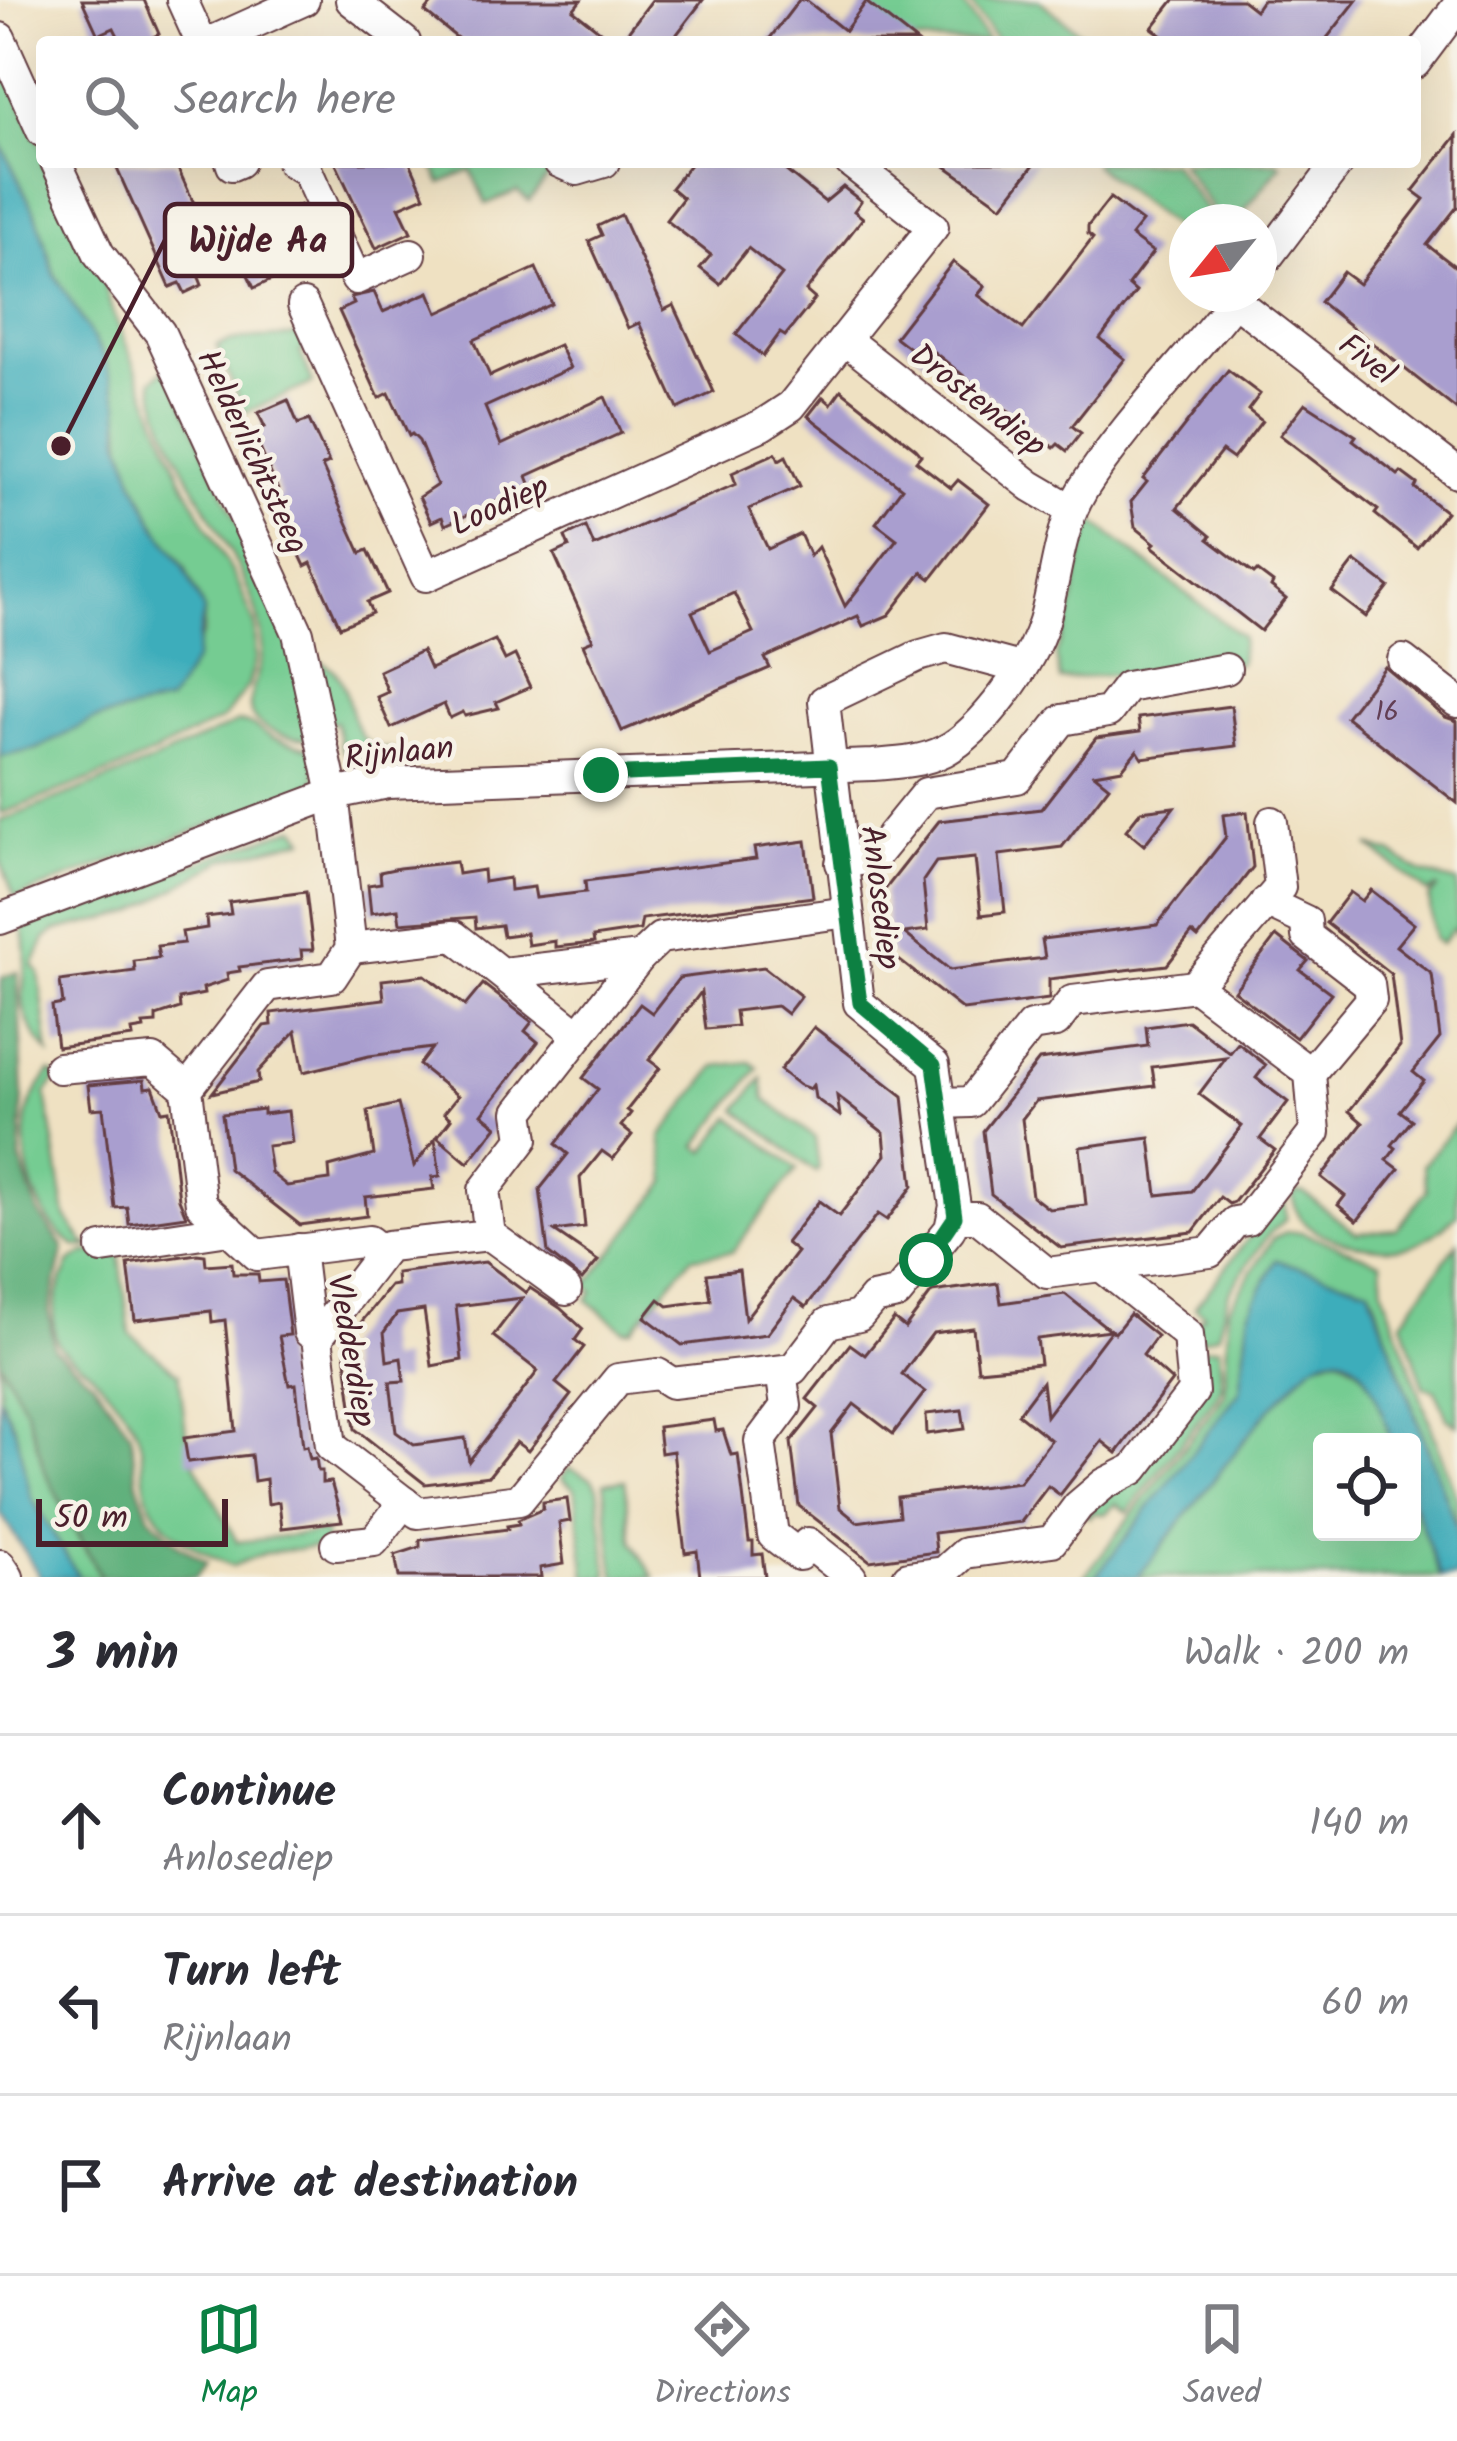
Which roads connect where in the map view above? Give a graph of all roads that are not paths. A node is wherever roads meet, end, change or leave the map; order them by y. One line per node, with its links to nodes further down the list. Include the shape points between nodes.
1 (182, 0): 5 (street)
2 (304, 0): 6 (street)
3 (351, 0): 7 (street)
4 (1446, 8): 9 (street)
5 (198, 36)
6 (225, 36)
7 (397, 36)
8 (0, 38): 10 (street)
9 (1421, 52)
10 (36, 117)
11 (59, 168): 28 (street, Helderlichtsteeg, via 99,254 160,334 298,633)
12 (302, 168): 16 (street, via 356,279)
13 (858, 168): 20 (street, via 933,226)
14 (1335, 168): 15 (street)
15 (1277, 244)
16 (411, 254)
17 (303, 304): 20 (street, Loodiep, via 426,576 778,417)
18 (1225, 312): 22 (street, Rijnlaan)
19 (1256, 312): 21 (street, Fivel)
20 (844, 338): 22 (street, Drostendiep)
21 (1457, 473)
22 (1072, 510): 24 (street, Rijnlaan, via 1043,626)
23 (1403, 660): 26 (street)
24 (1020, 668): 27 (street, Rijnlaan, via 979,723 944,751 915,761); 27 (street, via 946,648 824,700)
25 (1226, 669): 30 (street, via 1127,687 1108,712 1062,720 1017,778 926,793 873,858)
26 (1457, 702)
27 (829, 766): 28 (street, Rijnlaan, via 434,779); 30 (street, Anlosediep)
28 (333, 794): 33 (street, Rijnlaan); 34 (street, Helderlichtsteeg)
29 (1272, 822): 31 (street, via 1280,887)
30 (842, 863): 32 (street, Anlosediep)
31 (1266, 902): 37 (street); 40 (street, via 1306,921 1306,936 1369,984 1371,1000)
32 (848, 912): 35 (street, via 660,938); 42 (street, Anlosediep, via 860,1003 934,1065)
33 (0, 919)
34 (351, 948): 36 (street, via 454,935); 41 (street, via 332,977 267,986)
35 (640, 957): 36 (street); 38 (street)
36 (503, 974): 38 (street)
37 (1195, 986): 40 (street); 42 (street, via 1072,1001 1056,1022 1030,1026 971,1102)
38 (579, 1035): 45 (street, via 519,1112 523,1139 484,1190)
39 (59, 1067): 41 (street, via 153,1060)
40 (1310, 1073): 49 (street, via 1315,1132 1247,1220 1234,1222 1210,1252)
41 (187, 1089): 44 (street, via 201,1204)
42 (941, 1103): 43 (street, Anlosediep)
43 (955, 1217): 49 (street, via 976,1216 1047,1273); 52 (street, via 898,1294 828,1323 793,1369)
44 (229, 1229): 46 (street); 47 (street, via 257,1255)
45 (490, 1235): 48 (street); 50 (street)
46 (101, 1248)
47 (298, 1250): 48 (street, via 369,1241); 51 (street, Vledderdiep)
48 (383, 1252): 51 (street)
49 (1101, 1266): 58 (street, via 1188,1335 1193,1392 1134,1469 1078,1506 1052,1541 965,1552 944,1572)
50 (566, 1290)
51 (316, 1338): 53 (street, Vledderdiep, via 332,1445)
52 (781, 1371): 53 (street, via 672,1383 658,1374 618,1379 519,1500 418,1514); 57 (street, via 785,1406 760,1441 773,1535 799,1555 808,1544)
53 (404, 1502): 54 (street, via 374,1540)
54 (336, 1546)
55 (0, 1564): 56 (street)
56 (8, 1577)
57 (851, 1577)
58 (908, 1577)

